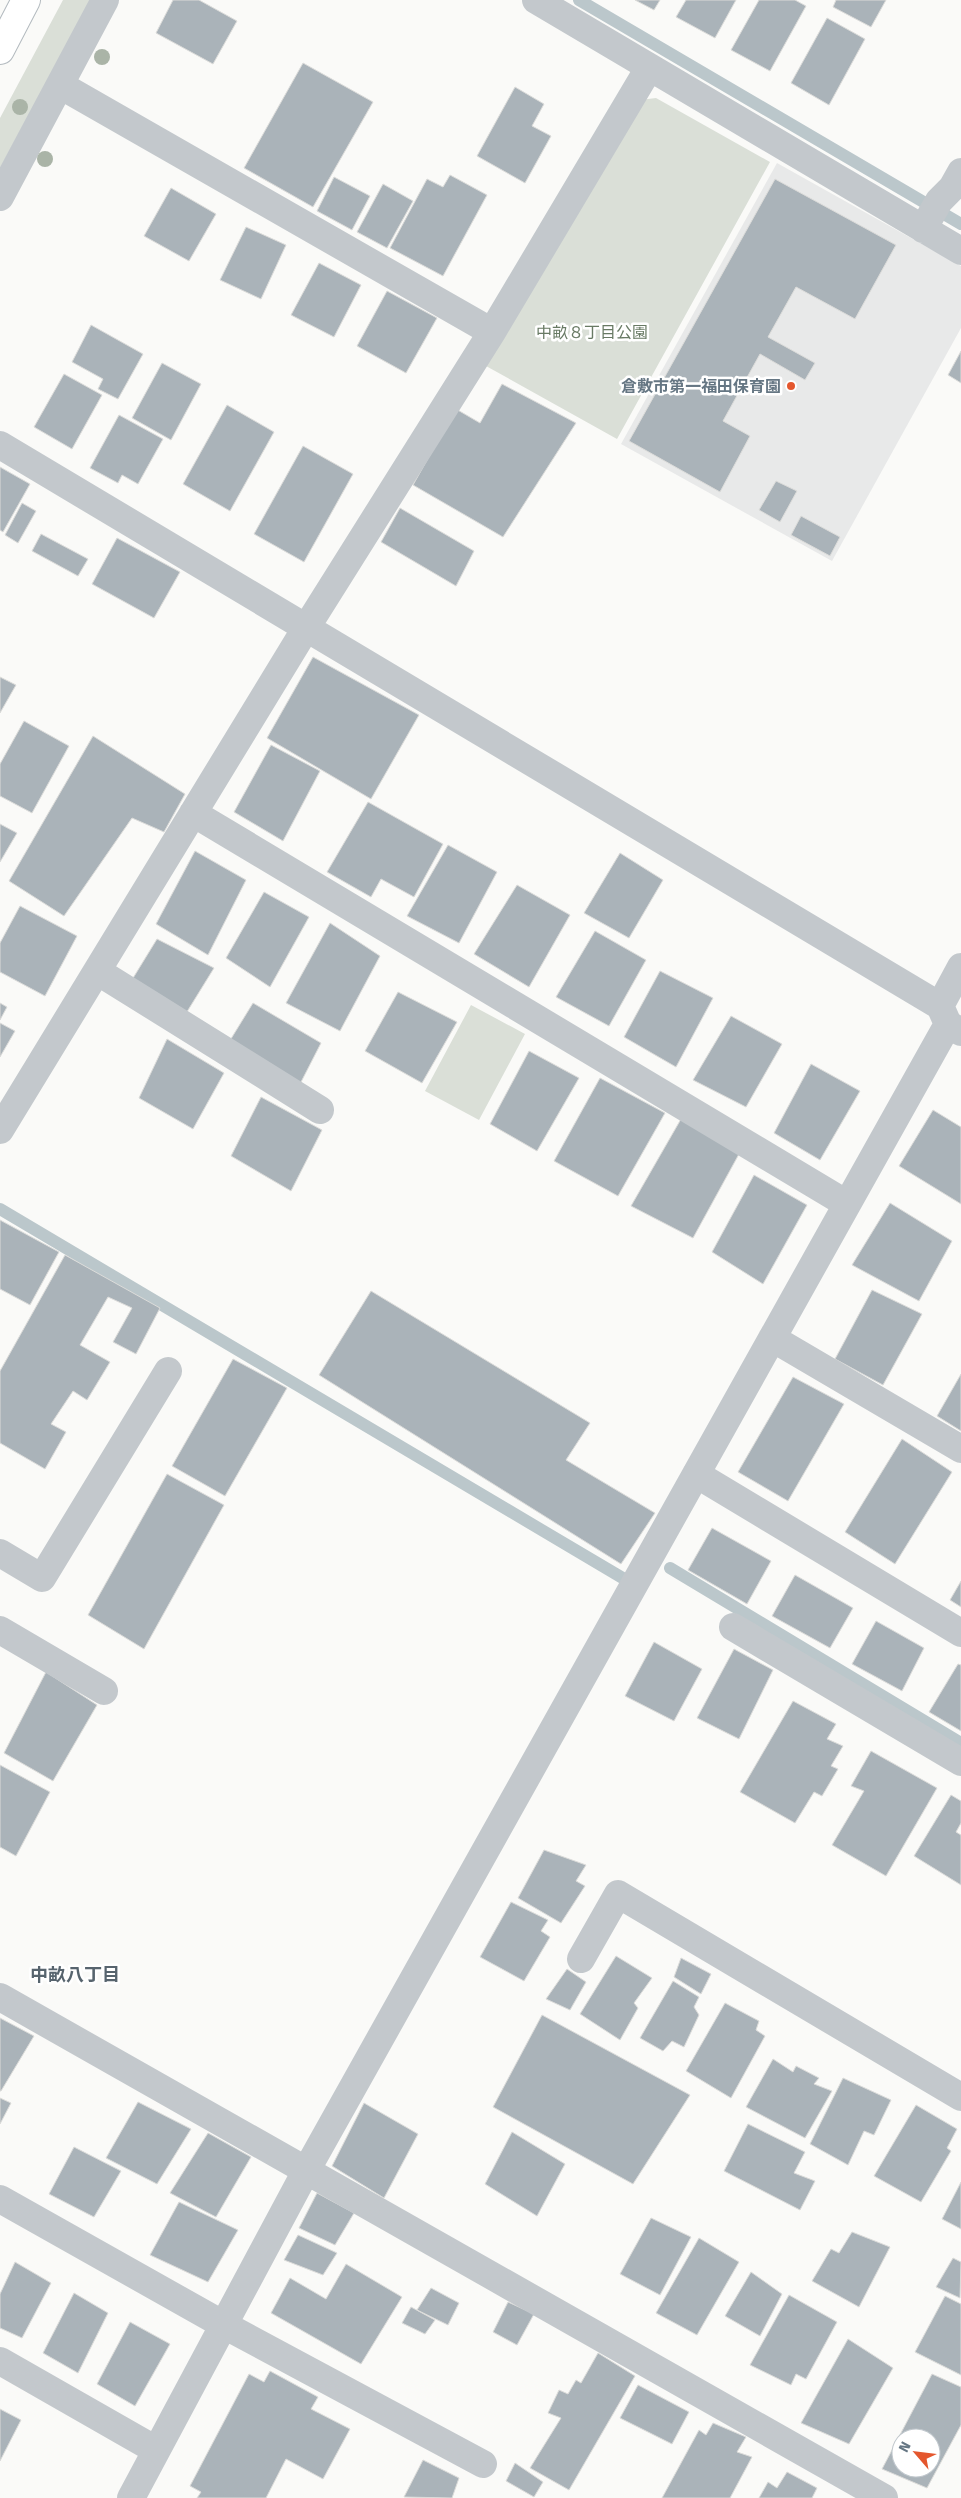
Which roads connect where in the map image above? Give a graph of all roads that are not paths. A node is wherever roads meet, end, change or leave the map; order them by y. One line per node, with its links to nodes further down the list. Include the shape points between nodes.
1 (26, 0): 4 (main road)
2 (105, 0): 6 (street)
3 (536, 0): 5 (street)
4 (0, 50)
5 (649, 68): 9 (street); 11 (street)
6 (60, 85): 8 (street); 11 (street)
7 (961, 172): 9 (street)
8 (0, 197)
9 (931, 214): 10 (street)
10 (961, 251)
11 (492, 332): 13 (street)
12 (0, 446): 13 (street)
13 (306, 628): 14 (street); 17 (street)
14 (193, 813): 16 (street); 20 (street)
15 (961, 967): 17 (street)
16 (97, 971): 18 (street); 19 (street)
17 (950, 1021): 20 (street)
18 (320, 1110)
19 (0, 1130)
20 (847, 1204): 21 (street)
21 (772, 1338): 23 (street); 24 (street)
22 (168, 1371): 25 (street, via 42,1578)
23 (961, 1449)
24 (696, 1474): 27 (street); 34 (street)
25 (0, 1553)
26 (733, 1627): 30 (street)
27 (961, 1633)
28 (2, 1637): 29 (street)
29 (104, 1691)
30 (961, 1762)
31 (581, 1959): 33 (street, via 618,1894)
32 (0, 1997): 34 (street)
33 (961, 2097)
34 (306, 2171): 36 (street); 41 (street)
35 (0, 2198): 36 (street)
36 (224, 2325): 38 (street); 39 (street)
37 (0, 2361): 38 (street)
38 (156, 2450): 40 (street)
39 (483, 2464)
40 (131, 2498)
41 (884, 2498)

